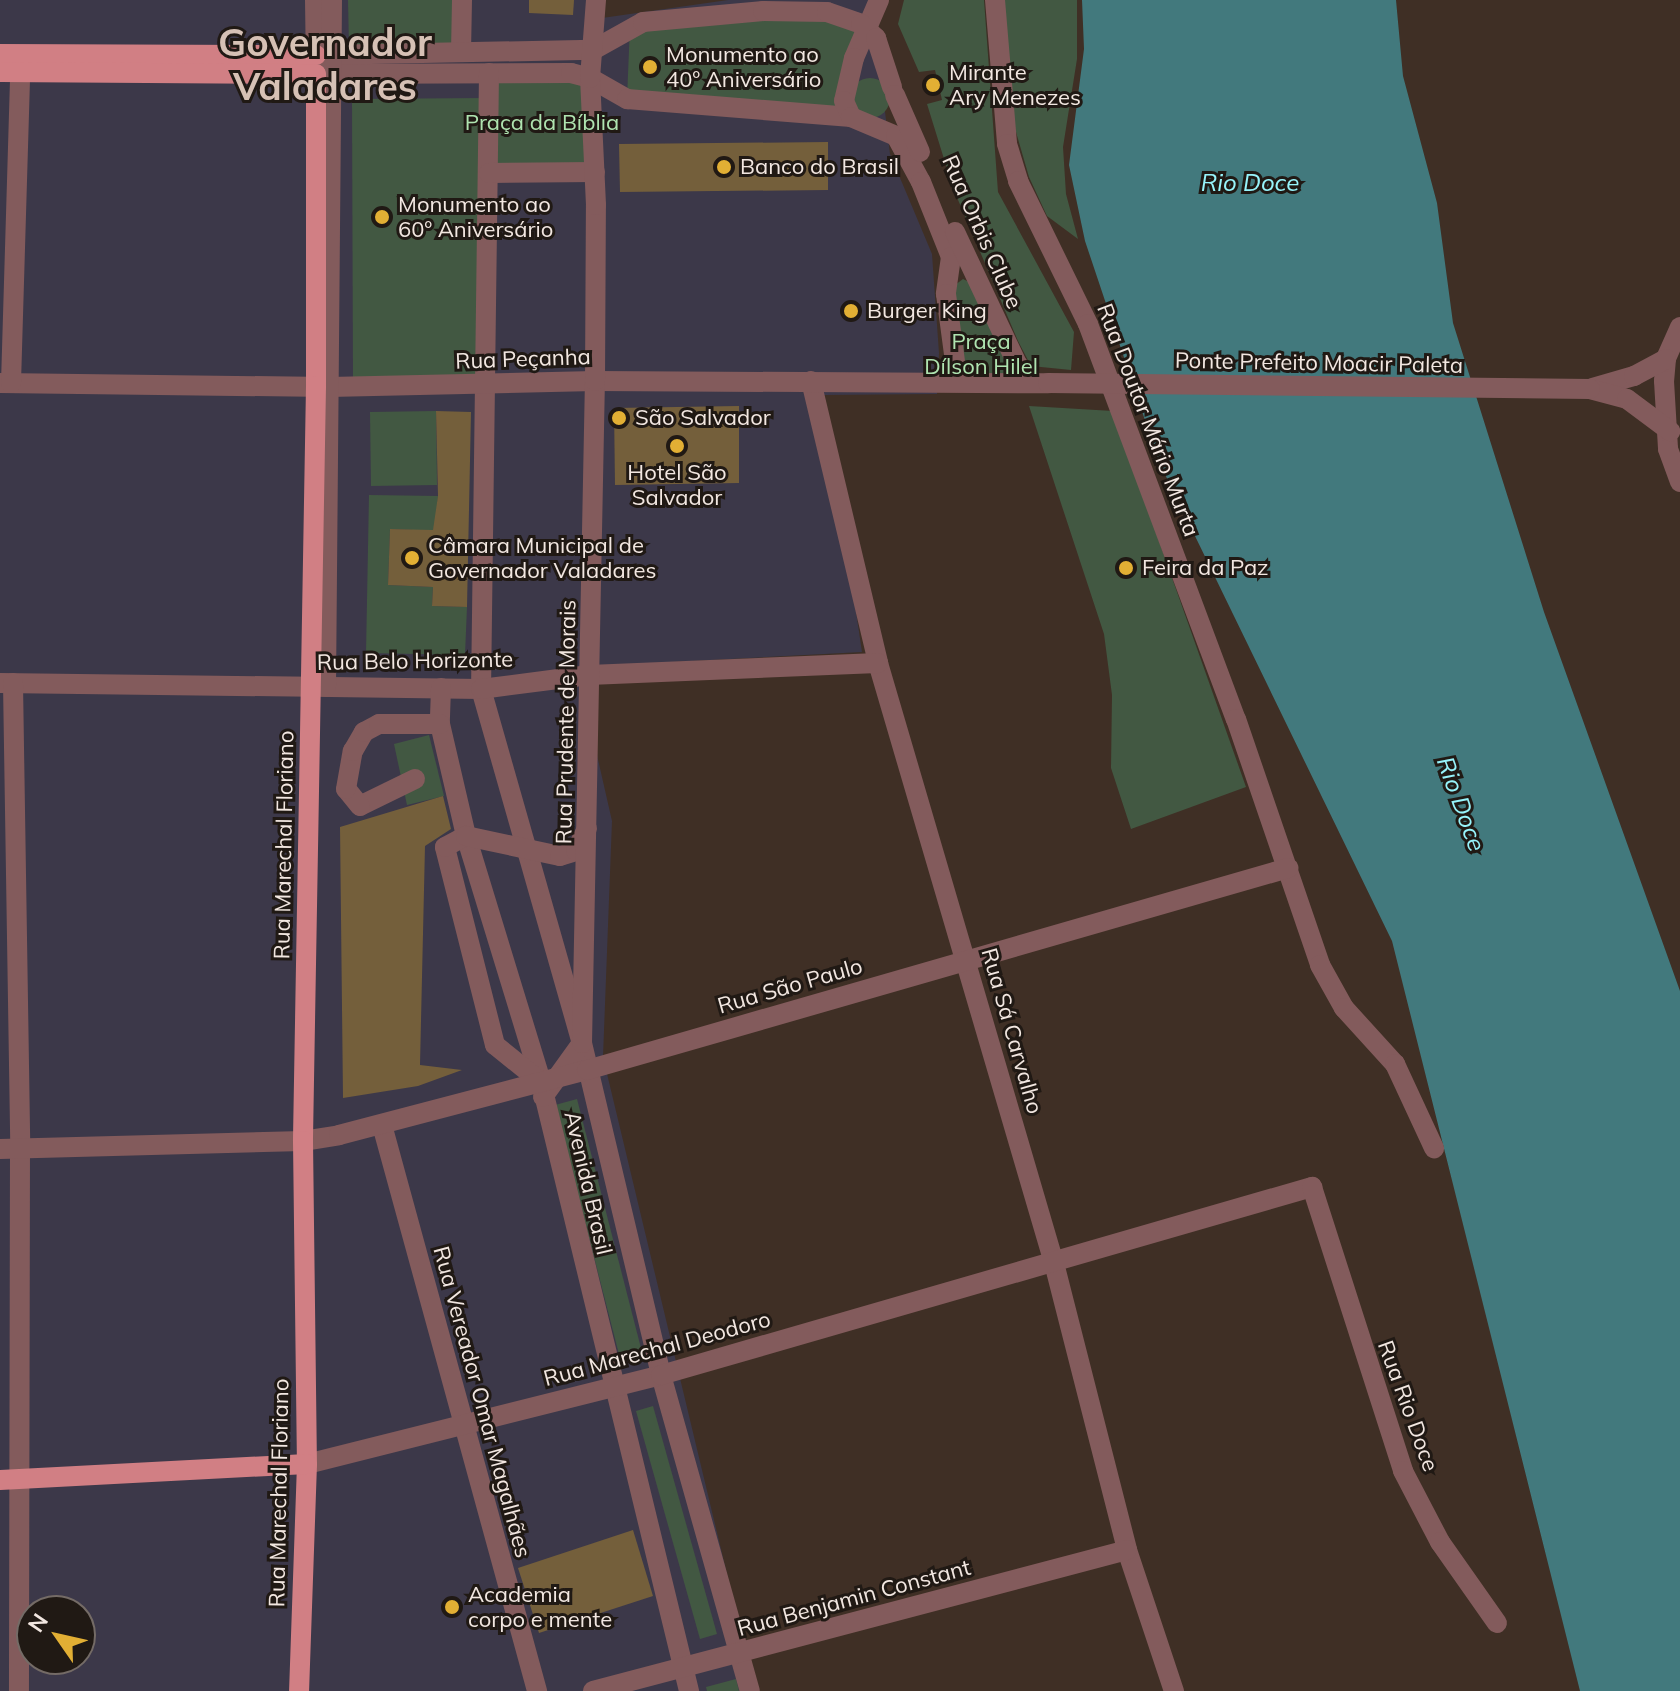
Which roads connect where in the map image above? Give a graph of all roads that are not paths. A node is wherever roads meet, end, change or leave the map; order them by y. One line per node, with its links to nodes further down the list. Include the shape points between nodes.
1 (315, 0): 11 (street, Rua Marechal Floriano)
2 (332, 0): 11 (street, Rua Marechal Floriano)
3 (462, 0): 9 (street)
4 (596, 0): 8 (street, Rua Prudente de Morais)
5 (878, 0): 7 (street)
6 (995, 0): 46 (street, Rua Doutor Mário Murta, via 1007,144 1018,181 1088,324)
7 (858, 23): 8 (street, via 827,12 763,11 643,22); 15 (street); 16 (street, Rua Orbis Clube, via 876,38)
8 (593, 50): 9 (street); 14 (street, Rua Prudente de Morais)
9 (461, 52): 11 (street)
10 (0, 54): 11 (main road)
11 (324, 65): 12 (main road); 13 (street); 31 (main road, Rua Marechal Floriano)
12 (10, 72): 28 (street)
13 (489, 73): 14 (street); 19 (street)
14 (590, 78): 17 (street, via 627,99); 18 (street, Rua Prudente de Morais)
15 (848, 85): 16 (street, via 871,73); 17 (street, via 844,101)
16 (893, 91): 17 (street, via 891,112); 20 (street, Rua Orbis Clube)
17 (860, 120): 21 (street, Rua Orbis Clube, via 896,136 921,182 951,257)
18 (595, 172): 19 (street); 26 (street, Rua Prudente de Morais)
19 (489, 173): 30 (street)
20 (977, 283): 21 (street, via 958,278); 24 (street, Rua Orbis Clube)
21 (946, 297): 25 (street, Rua Orbis Clube)
22 (1680, 327): 23 (street)
23 (1666, 359): 32 (street, Ponte Prefeito Moacir Paleta, via 1634,376); 33 (street)
24 (1013, 373): 25 (street, Rua Peçanha); 29 (street, Rua Orbis Clube)
25 (957, 377): 27 (street, Rua Peçanha)
26 (595, 381): 27 (street, Rua Peçanha); 30 (street, Rua Peçanha); 36 (street, Rua Prudente de Morais)
27 (811, 381): 35 (street, Rua Sá Carvalho)
28 (6, 383): 31 (street, Rua Peçanha)
29 (1041, 383): 32 (street, Ponte Prefeito Moacir Paleta, bridge)
30 (488, 386): 31 (street, Rua Peçanha); 40 (street)
31 (322, 387): 38 (main road, Rua Marechal Floriano)
32 (1590, 389): 33 (street, Ponte Prefeito Moacir Paleta, via 1627,399)
33 (1673, 433): 34 (street)
34 (1680, 482)
35 (878, 663): 36 (street, Rua Belo Horizonte); 47 (street, Rua Sá Carvalho)
36 (589, 675): 40 (street, Rua Belo Horizonte); 43 (street, Rua Prudente de Morais)
37 (6, 683): 38 (street, Rua Belo Horizonte); 54 (street)
38 (318, 687): 39 (street, Rua Belo Horizonte); 52 (main road, Rua Marechal Floriano)
39 (441, 688): 40 (street, Rua Belo Horizonte); 41 (street, Avenida Brasil)
40 (481, 689): 45 (street)
41 (440, 724): 42 (street, via 379,724 364,732 353,751 346,789 360,806); 44 (street, Avenida Brasil)
42 (415, 779)
43 (590, 815): 45 (street, via 585,840 576,851 560,856); 48 (street, Rua Prudente de Morais)
44 (466, 836): 45 (street); 50 (street, Avenida Brasil); 50 (street, via 451,839 445,852 495,1045)
45 (527, 852): 48 (street)
46 (1288, 868): 47 (street, Rua São Paulo); 53 (street, Rua Doutor Mário Murta, via 1326,977 1344,1008 1395,1064)
47 (967, 960): 49 (street, Rua São Paulo); 56 (street, Rua Sá Carvalho)
48 (582, 1043): 49 (street); 50 (street)
49 (587, 1070): 50 (street, Rua São Paulo); 57 (street)
50 (546, 1086): 51 (street, Rua São Paulo); 58 (street, Avenida Brasil)
51 (382, 1125): 52 (street, Rua São Paulo); 59 (street, Rua Vereador Omar Magalhães)
52 (303, 1141): 54 (street, Rua São Paulo); 60 (main road, Rua Marechal Floriano)
53 (1434, 1148)
54 (10, 1149): 61 (street)
55 (1312, 1187): 56 (street, Rua Marechal Deodoro); 63 (street, Rua Rio Doce, via 1403,1471 1440,1542)
56 (1054, 1263): 57 (street, Rua Marechal Deodoro); 62 (street, Rua Sá Carvalho)
57 (661, 1375): 58 (street, Rua Marechal Deodoro); 64 (street)
58 (613, 1388): 59 (street, Rua Marechal Deodoro); 65 (street, Avenida Brasil)
59 (463, 1423): 60 (street, Rua Marechal Deodoro); 68 (street, Rua Vereador Omar Magalhães)
60 (307, 1464): 61 (main road, Rua Marechal Deodoro); 67 (main road, Rua Marechal Floriano)
61 (8, 1480): 66 (street)
62 (1127, 1550): 64 (street, Rua Benjamin Constant); 72 (street, Rua Sá Carvalho)
63 (1497, 1623)
64 (740, 1653): 65 (street, Rua Benjamin Constant); 71 (street)
65 (683, 1667): 69 (street, Rua Benjamin Constant); 70 (street, Avenida Brasil)
66 (19, 1691)
67 (299, 1691)
68 (537, 1691)
69 (593, 1691)
70 (689, 1691)
71 (750, 1691)
72 (1174, 1691)

